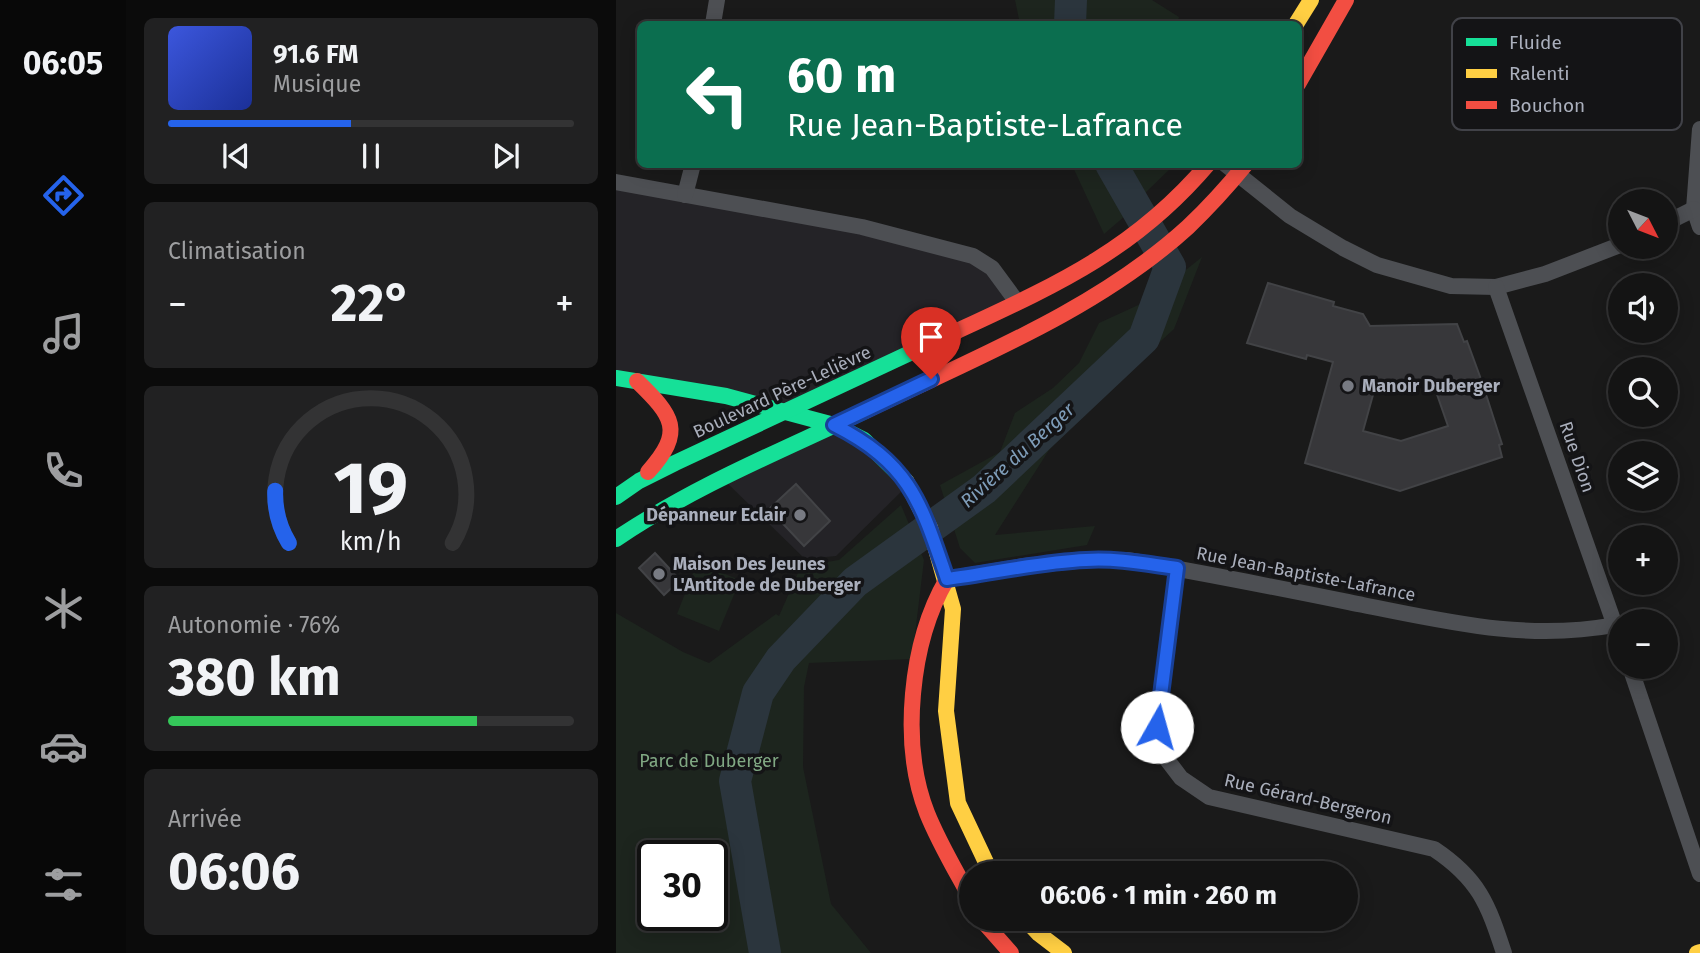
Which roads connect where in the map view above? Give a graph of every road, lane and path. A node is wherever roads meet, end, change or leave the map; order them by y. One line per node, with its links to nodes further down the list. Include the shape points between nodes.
1 (717, 0): 4 (street)
2 (1311, 0): 5 (main road)
3 (1346, 0): 6 (main road)
4 (714, 21)
5 (1298, 21)
6 (1302, 77)
7 (1700, 129): 13 (street)
8 (693, 168): 12 (street)
9 (1205, 168): 18 (main road, Boulevard Père-Lelièvre, via 1148,226)
10 (1242, 170): 17 (street, via 1290,216 1377,265 1451,286); 22 (main road, via 1193,222 1132,271 1016,338)
11 (616, 183): 12 (street)
12 (685, 195): 18 (street, via 862,227 973,256 992,268)
13 (1695, 209): 14 (street); 15 (street)
14 (1678, 217)
15 (1700, 227)
16 (1608, 249): 17 (street)
17 (1496, 288): 28 (street, Rue Dion)
18 (1017, 302): 21 (main road, Boulevard Père-Lelièvre)
19 (616, 378): 20 (main road)
20 (637, 382): 21 (main road, via 726,396); 23 (main road, via 667,411 672,429 663,457)
21 (783, 411): 22 (main road); 23 (main road, Boulevard Père-Lelièvre)
22 (834, 425): 25 (main road, via 701,487); 27 (main road, via 864,440 909,484)
23 (639, 481): 24 (main road, Boulevard Père-Lelièvre)
24 (616, 497)
25 (616, 539)
26 (1177, 568): 27 (street, Rue Jean-Baptiste-Lafrance, via 1086,560); 29 (street, Rue Jean-Baptiste-Lafrance, via 1483,629); 38 (street, Rue Gérard-Bergeron, via 1157,727 1165,757 1181,778 1209,797 1434,849 1459,865 1476,885)
27 (947, 579): 31 (main road, via 953,609 946,711 958,803); 33 (main road, via 922,640 913,725 926,811)
28 (1610, 609)
29 (1608, 632)
30 (1634, 679): 32 (street)
31 (985, 861)
32 (1700, 874)
33 (959, 876)
34 (992, 931): 36 (main road)
35 (1036, 931): 37 (main road)
36 (1011, 953)
37 (1064, 953)
38 (1504, 953)

